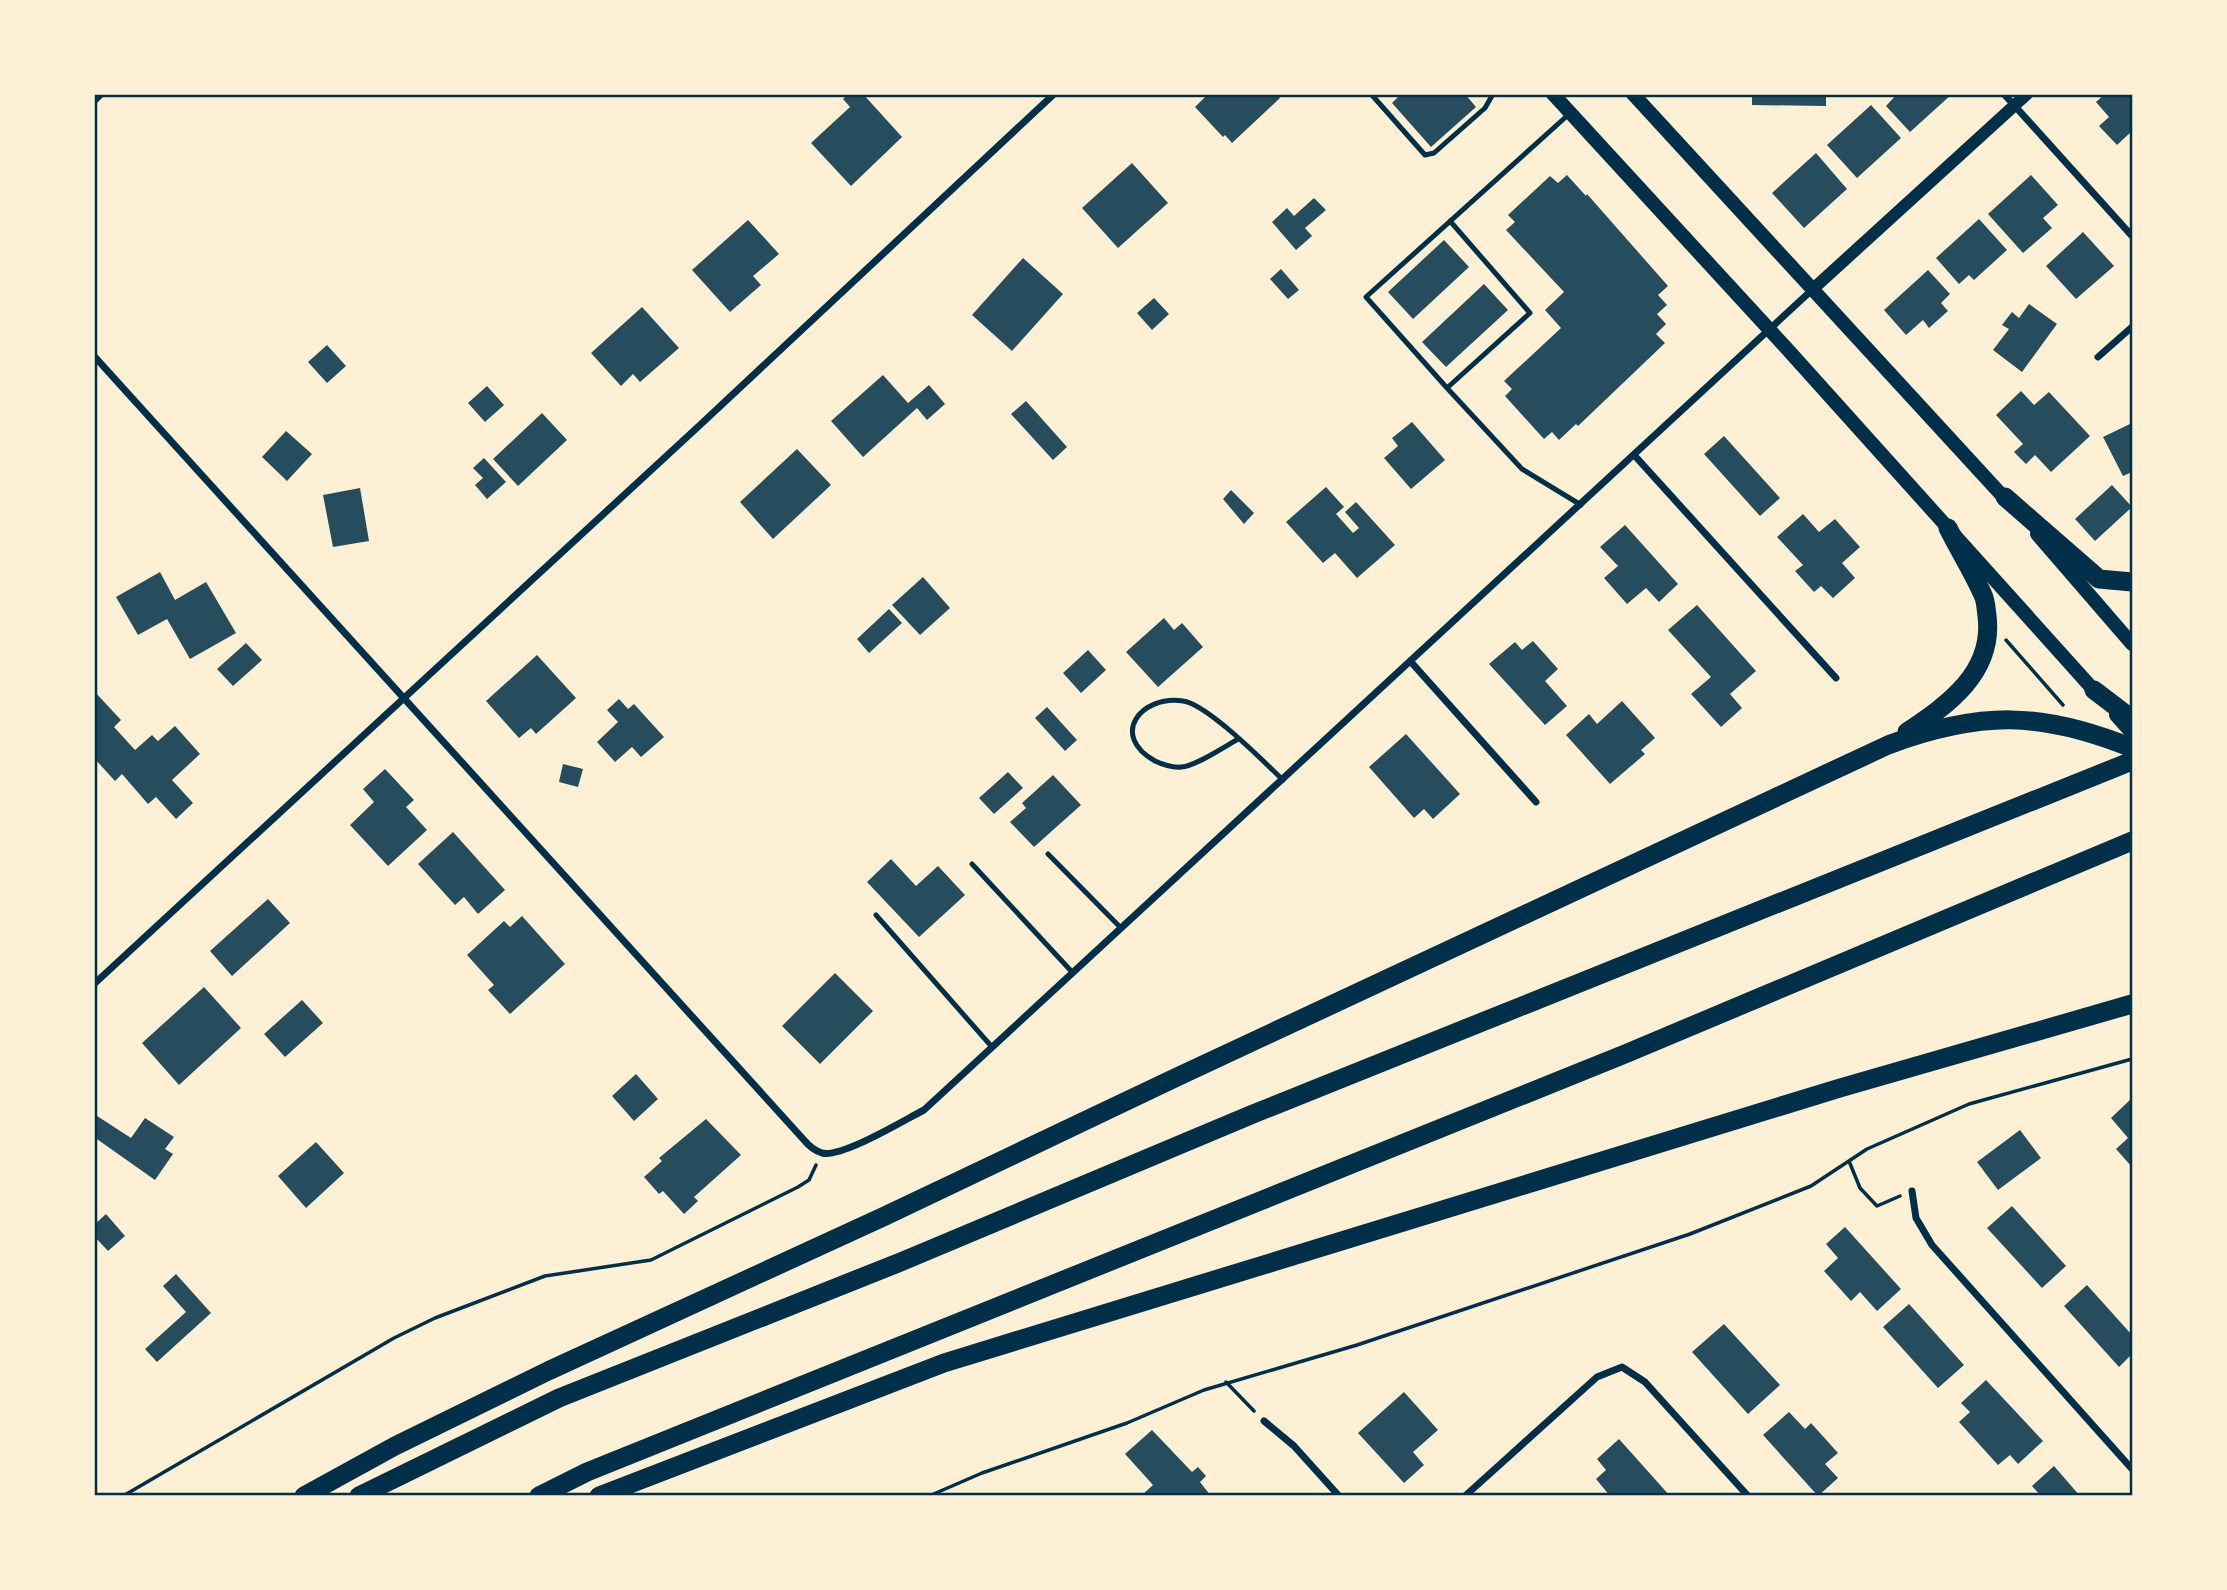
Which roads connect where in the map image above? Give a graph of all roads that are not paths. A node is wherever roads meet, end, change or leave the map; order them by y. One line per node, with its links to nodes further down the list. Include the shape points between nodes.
1 (101, 94): 9 (street)
2 (1054, 94): 29 (street)
3 (1371, 94): 4 (lane, via 1425,155 1434,153 1485,108)
4 (1493, 94)
5 (1553, 94): 11 (main road)
6 (1633, 94): 14 (main road)
7 (2004, 94): 10 (street)
8 (2027, 94): 10 (street)
9 (94, 101)
10 (2015, 106): 13 (street); 14 (street)
11 (1570, 113): 12 (lane); 16 (main road)
12 (1450, 221): 19 (lane, via 1530,313); 19 (lane, via 1366,298)
13 (2133, 236)
14 (1813, 289): 16 (street); 21 (main road)
15 (2133, 327): 18 (street)
16 (1768, 328): 20 (street); 23 (main road)
17 (94, 356): 29 (street)
18 (2098, 357)
19 (1447, 388): 22 (lane, via 1522,469)
20 (1634, 456): 22 (street); 27 (street)
21 (2004, 497): 24 (highway, via 2099,579); 25 (main road)
22 (1581, 505): 26 (street)
23 (1948, 528): 28 (main road); 33 (highway, via 1984,597 1986,648 1966,686)
24 (2133, 582)
25 (2133, 644)
26 (1411, 663): 36 (street); 37 (street)
27 (1836, 678)
28 (2094, 690): 30 (highway); 31 (main road)
29 (404, 698): 44 (street); 46 (street, via 804,1140 821,1153 846,1149 924,1110)
30 (2133, 719)
31 (2133, 733)
32 (1238, 739): 32 (lane, via 1185,701 1159,702 1142,710 1132,737 1141,752 1159,763 1182,768); 36 (lane)
33 (1888, 744): 34 (highway, via 1962,722 2005,718 2085,729); 50 (highway, via 548,1371)
34 (2133, 748)
35 (2133, 761): 51 (highway, via 558,1398)
36 (1283, 780): 42 (street)
37 (1536, 802)
38 (2133, 841): 52 (highway, via 1612,1059 587,1472)
39 (1048, 854): 42 (lane)
40 (972, 864): 43 (lane)
41 (876, 915): 46 (lane)
42 (1121, 928): 43 (street)
43 (1073, 973): 46 (street)
44 (94, 984)
45 (2129, 1000): 53 (highway, via 944,1363)
46 (992, 1047)
47 (1912, 1191): 49 (street, via 1916,1218 1932,1245)
48 (1264, 1421): 54 (street, via 1294,1446)
49 (2133, 1469)
50 (304, 1496)
51 (359, 1496)
52 (539, 1496)
53 (599, 1496)
54 (1339, 1496)
55 (1465, 1496): 56 (street, via 1597,1377 1622,1367 1645,1382)
56 (1748, 1496)

